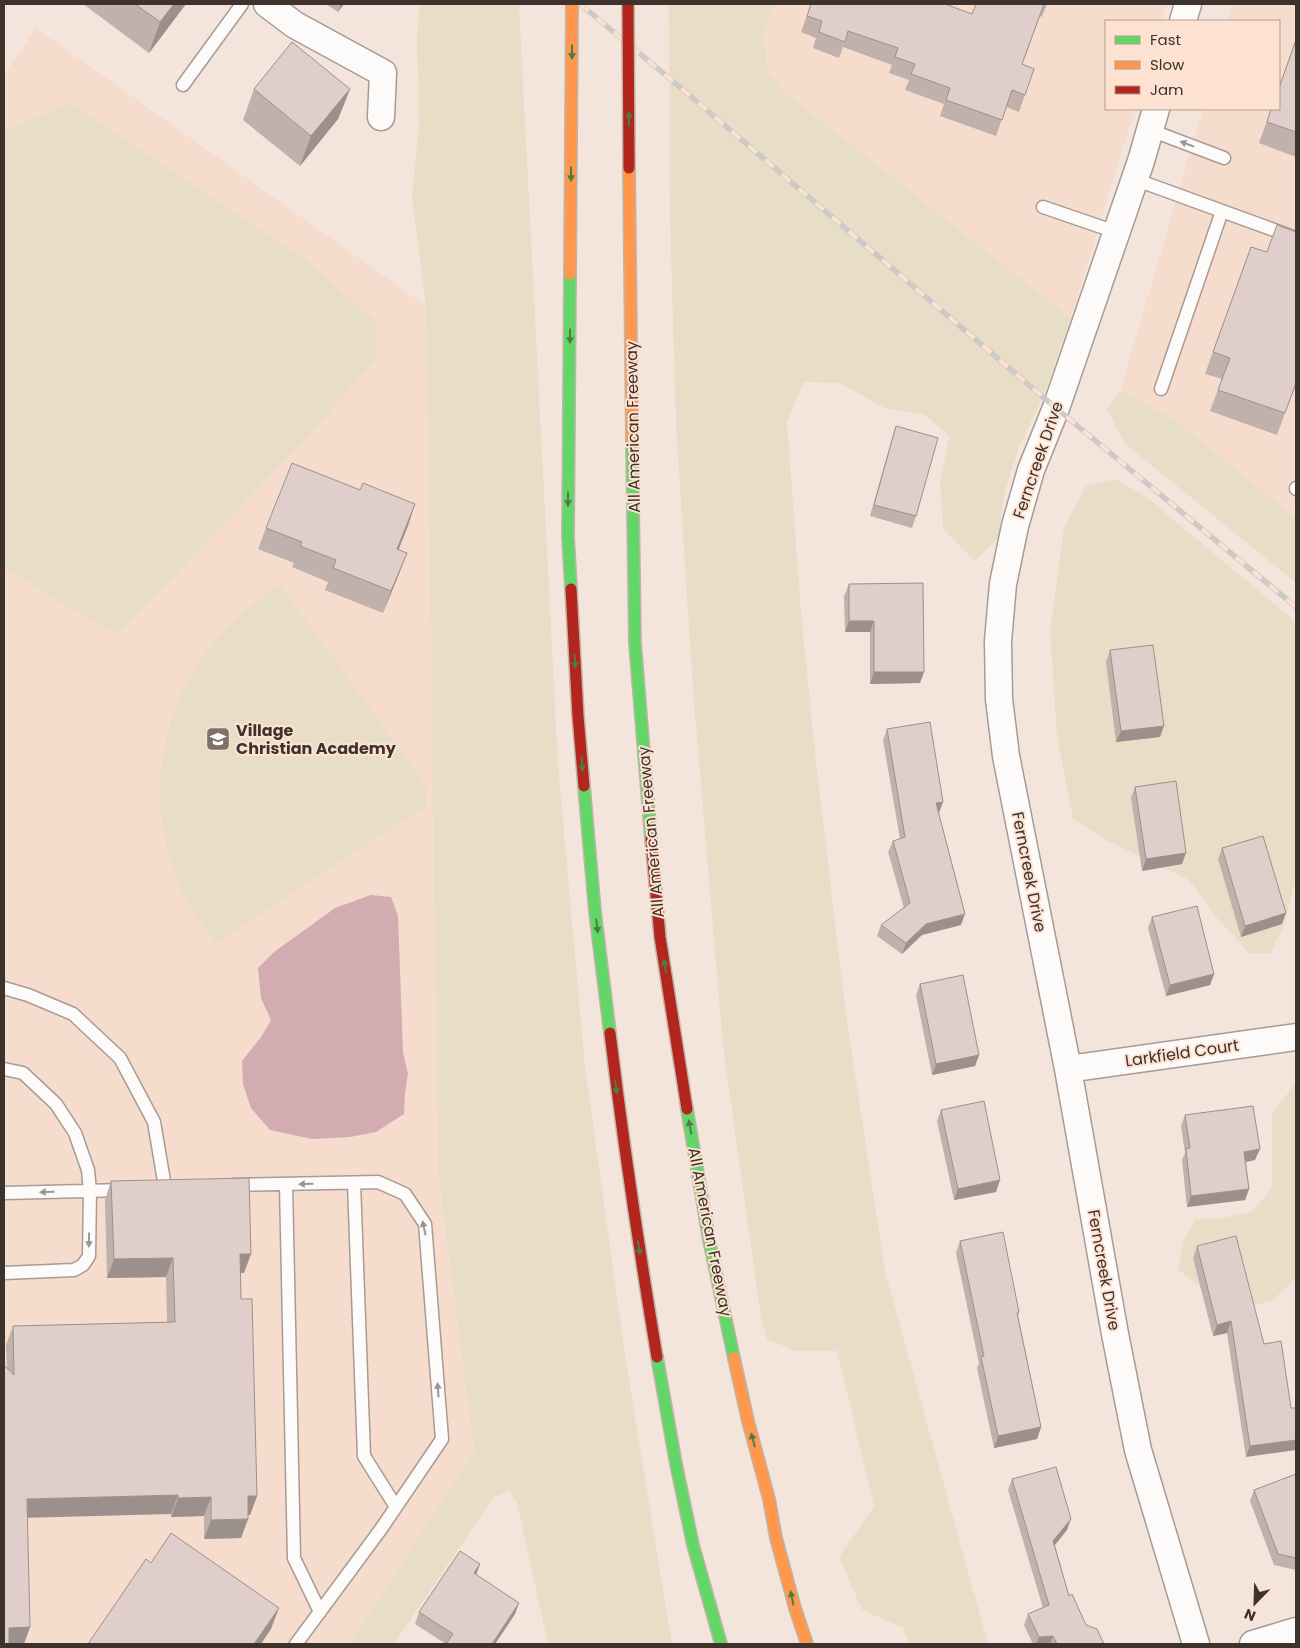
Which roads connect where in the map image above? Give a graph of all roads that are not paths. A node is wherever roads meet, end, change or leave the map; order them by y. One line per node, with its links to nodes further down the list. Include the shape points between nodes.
1 (242, 4): 7 (lane)
2 (267, 4): 8 (street, via 296,25 382,73)
3 (572, 4): 33 (highway, one-way to 33, via 568,537 578,716 595,912 618,1108 645,1286 693,1545)
4 (628, 4): 34 (highway, All American Freeway, one-way to 4, bridge, via 776,1538 709,1240 660,937 636,643)
5 (1188, 4): 6 (street)
6 (1183, 20)
7 (183, 85)
8 (381, 118)
9 (1153, 119): 10 (lane, one-way to 9); 11 (street, Ferncreek Drive)
10 (1224, 158)
11 (1134, 179): 13 (lane); 14 (street, Ferncreek Drive)
12 (1043, 207): 14 (lane)
13 (1222, 211): 15 (lane); 16 (lane)
14 (1116, 232): 20 (street, Ferncreek Drive, via 1056,408 1028,479 1003,584 998,641 999,699 1006,756)
15 (1296, 238)
16 (1161, 390)
17 (4, 988): 24 (lane, via 73,1014 120,1058 154,1122)
18 (1296, 1037): 20 (street, Larkfield Court)
19 (4, 1069): 26 (lane, via 23,1073 56,1104 75,1133 88,1170)
20 (1068, 1070): 35 (street, Ferncreek Drive, via 1138,1450)
21 (354, 1183): 22 (lane, one-way to 22); 29 (lane, via 364,1456); 29 (lane, one-way to 21, via 442,1438 425,1224 405,1194 378,1182)
22 (286, 1184): 23 (lane); 30 (lane, via 294,1558)
23 (220, 1186)
24 (165, 1187)
25 (137, 1189): 26 (lane)
26 (90, 1191): 27 (lane, one-way to 27); 28 (lane, one-way to 28, via 89,1256 83,1265 74,1270)
27 (4, 1193)
28 (4, 1273)
29 (396, 1507): 30 (lane)
30 (320, 1612): 32 (lane)
31 (1296, 1631): 36 (street)
32 (296, 1644)
33 (721, 1644)
34 (807, 1644)
35 (1196, 1644)
36 (1254, 1644)

